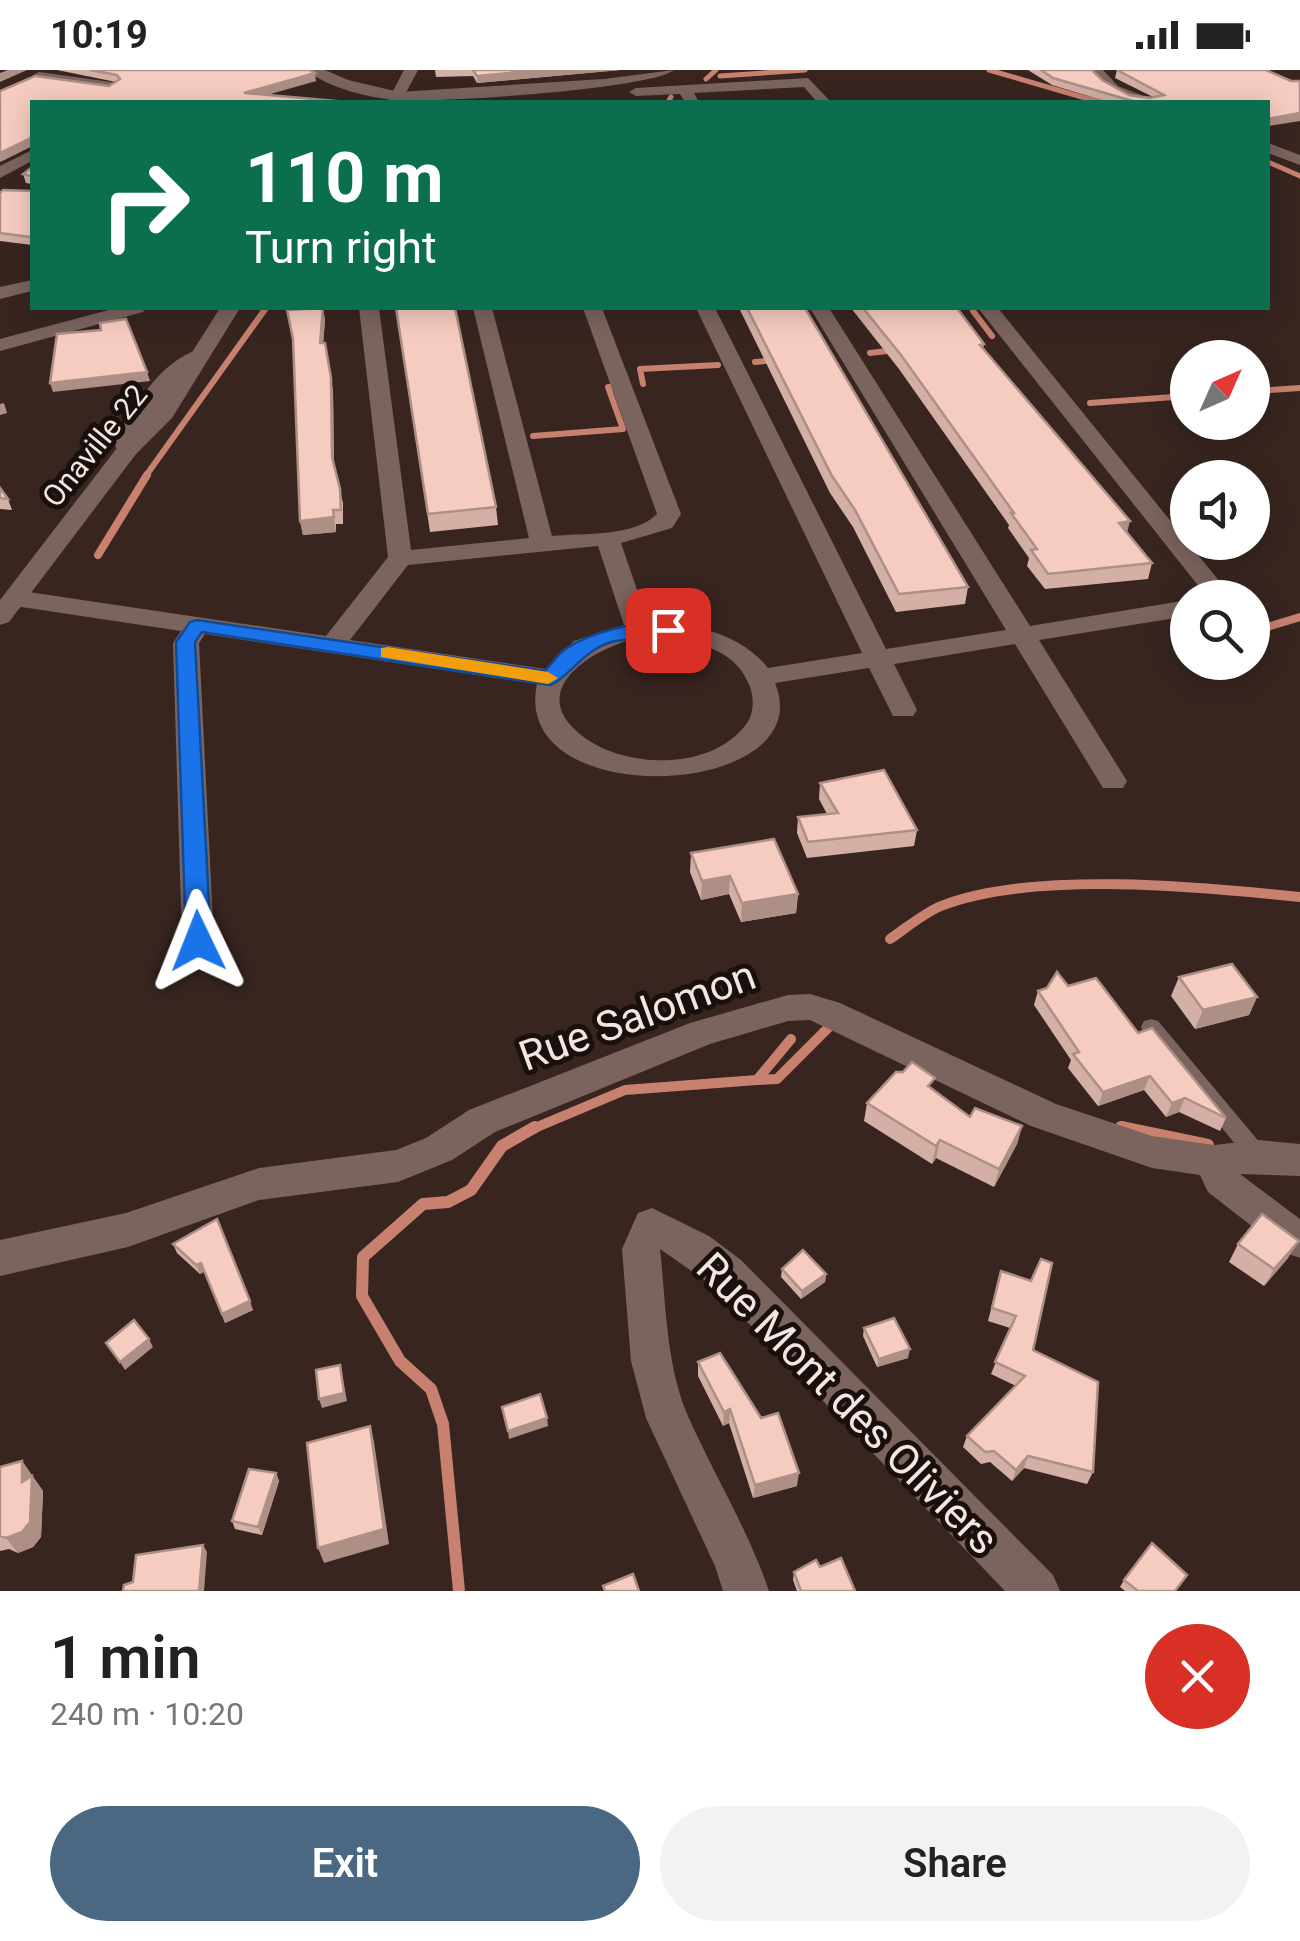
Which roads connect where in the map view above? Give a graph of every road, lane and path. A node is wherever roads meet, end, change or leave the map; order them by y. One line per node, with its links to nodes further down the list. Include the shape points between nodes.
1 (314, 70): 14 (street)
2 (411, 70): 15 (street)
3 (512, 70): 12 (street)
4 (592, 70): 10 (street)
5 (668, 70): 10 (street)
6 (1095, 70): 19 (street, via 1114,89)
7 (38, 75): 9 (street)
8 (128, 76): 9 (street)
9 (111, 86): 13 (street)
10 (604, 93): 11 (street); 12 (street)
11 (688, 96): 18 (street, via 808,82)
12 (518, 97): 16 (street); 17 (street)
13 (97, 100)
14 (396, 100)
15 (399, 100)
16 (429, 100)
17 (487, 100)
18 (822, 100)
19 (1146, 100)
20 (1300, 138): 21 (street)
21 (1270, 146)
22 (1270, 148): 24 (street)
23 (30, 156): 25 (street)
24 (1300, 160)
25 (0, 173)
26 (30, 286): 27 (street)
27 (0, 292)
28 (129, 310): 36 (street)
29 (229, 310): 41 (street, Onaville 22, via 164,413)
30 (370, 310): 39 (street)
31 (483, 310): 38 (street)
32 (594, 310): 37 (street, via 669,514 653,530)
33 (707, 310): 47 (street)
34 (821, 310): 45 (street)
35 (990, 310): 40 (street)
36 (0, 345)
37 (607, 537): 38 (street); 44 (street)
38 (542, 543): 39 (street)
39 (400, 558): 46 (street)
40 (1207, 580)
41 (11, 593): 43 (street)
42 (1170, 611): 45 (street)
43 (197, 626): 46 (street); 52 (street, via 186,642)
44 (638, 630): 48 (street, via 684,632 726,644); 49 (street, via 600,639 570,656)
45 (1026, 637): 47 (street); 51 (street)
46 (333, 645): 49 (street)
47 (880, 657): 48 (street); 50 (street)
48 (762, 676): 49 (street, via 768,702 759,727 736,749 702,764 660,769 581,750 556,729 546,704)
49 (550, 678)
50 (902, 710)
51 (1113, 781)
52 (198, 941)
53 (1150, 1027): 54 (lane)
54 (1258, 1156): 55 (street, Rue Salomon); 56 (street, Rue Salomon)
55 (1300, 1160)
56 (1214, 1162): 57 (street, via 1221,1182); 58 (street, Rue Salomon, via 1152,1152 1044,1115 828,1012 788,1008 702,1033 532,1100 398,1166 259,1184 128,1230)
57 (1300, 1242)
58 (0, 1258)
59 (746, 1591): 60 (street, Rue Mont des Oliviers, via 667,1418 652,1361 640,1250 652,1225 728,1273)
60 (1037, 1591)

